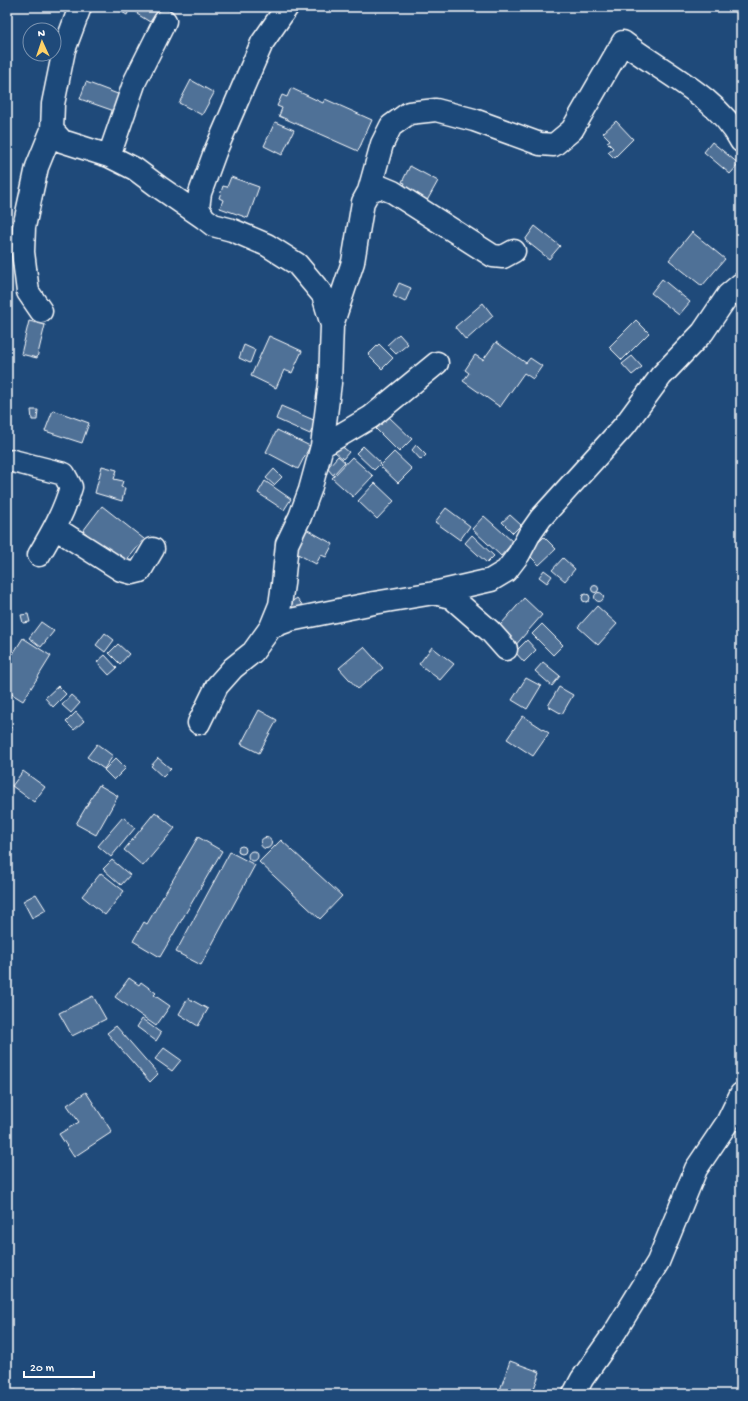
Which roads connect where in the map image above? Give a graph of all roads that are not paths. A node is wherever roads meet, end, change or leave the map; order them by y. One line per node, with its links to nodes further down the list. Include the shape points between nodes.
1 (80, 7): 4 (street, via 64,50 53,104)
2 (287, 7): 8 (street, via 262,43 215,152 200,193 198,208)
3 (165, 21): 6 (street, via 135,80)
4 (52, 130): 6 (street, via 62,140); 11 (street, via 37,167 24,227 23,252 28,292)
5 (741, 141): 7 (street, via 735,129 709,103 623,42 572,130 554,145 540,144 474,120 436,110 409,113 391,126 382,144)
6 (109, 156): 8 (street, via 135,169)
7 (369, 191): 9 (street, via 381,187 394,192 493,256 503,257); 12 (street, via 363,202 353,262)
8 (204, 218): 12 (street, via 212,225 232,230 267,245 298,264 323,295)
9 (514, 251)
10 (741, 284): 19 (street, via 728,295 703,332 662,376 625,425 540,518 506,571 491,580)
11 (41, 311)
12 (332, 324): 14 (street, via 330,383)
13 (437, 363): 14 (street, via 371,417)
14 (322, 446): 20 (street, via 310,490 287,544 280,605)
15 (13, 461): 16 (street, via 64,474 71,487 67,504)
16 (55, 528): 17 (street, via 121,570 132,573 140,571); 18 (street)
17 (153, 549)
18 (39, 555)
19 (434, 593): 20 (street, via 290,620); 21 (street, via 451,597 490,631)
20 (271, 627): 22 (street, via 253,652 233,668 217,686)
21 (506, 649)
22 (199, 723)
23 (741, 1094): 24 (street)
24 (734, 1124): 25 (street, via 696,1169 658,1262)
25 (574, 1394)

